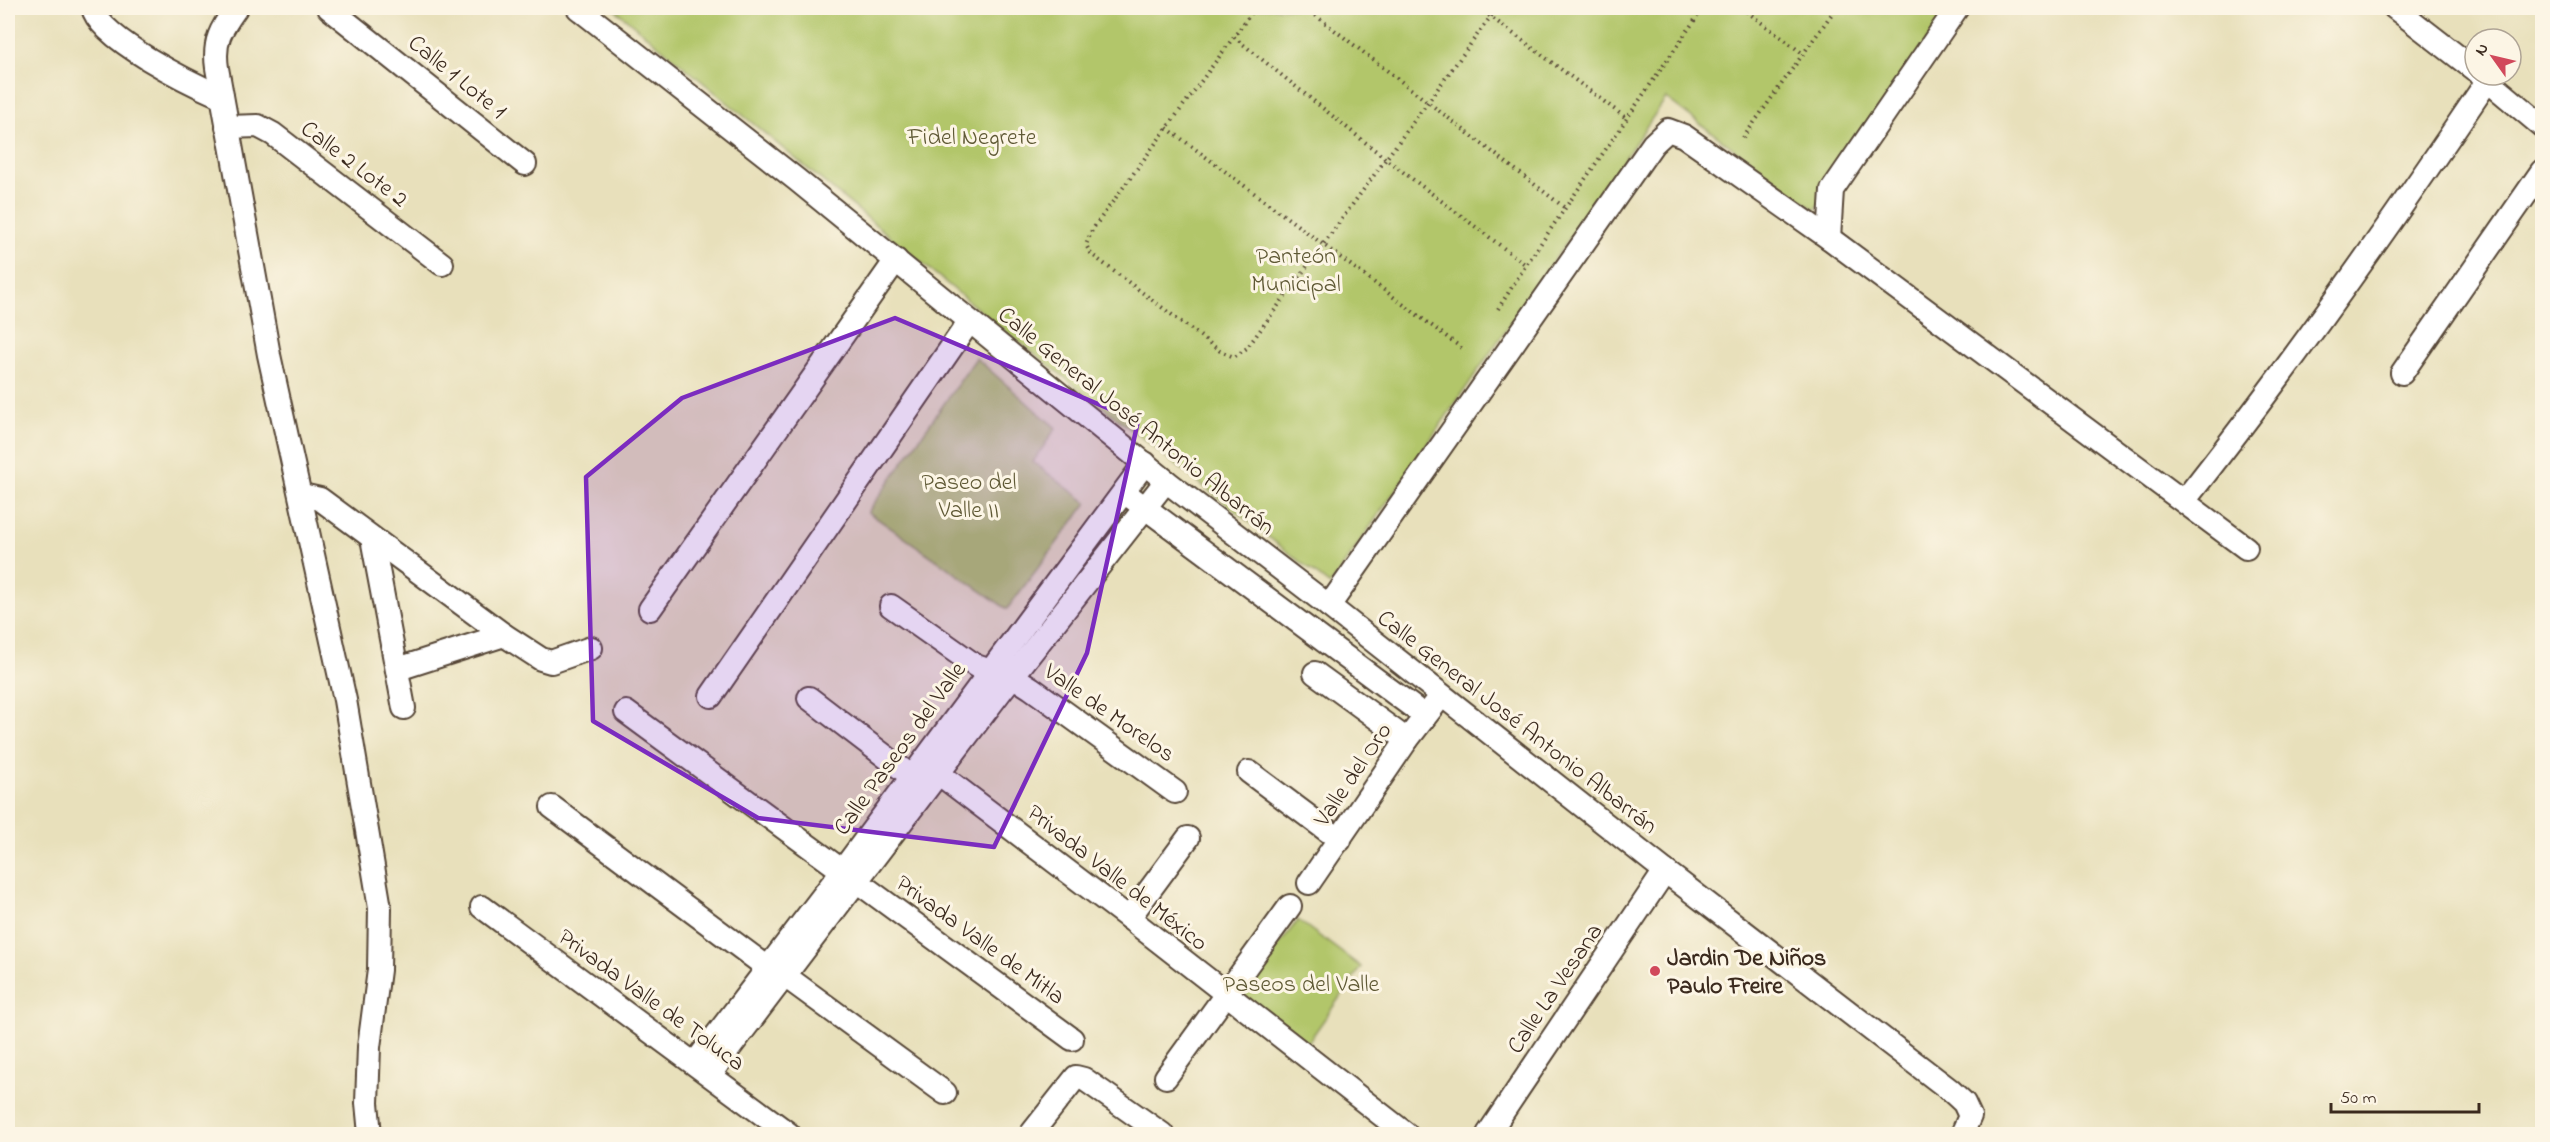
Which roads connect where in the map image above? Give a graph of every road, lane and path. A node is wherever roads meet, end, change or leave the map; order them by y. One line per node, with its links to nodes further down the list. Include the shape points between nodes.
1 (93, 8): 21 (street, via 102,26 133,48 186,81)
2 (236, 8): 21 (street, via 215,49)
3 (329, 8): 29 (street, Calle 1 Lote 1)
4 (578, 8): 34 (street, Calle General José Antonio Albarrán)
5 (1256, 8): 16 (path)
6 (1306, 8): 22 (path)
7 (1479, 8): 15 (path)
8 (1497, 8): 15 (path)
9 (1703, 8): 23 (path)
10 (1742, 8): 17 (path)
11 (1836, 8): 17 (path)
12 (1957, 8): 32 (street, via 1832,190)
13 (2395, 8): 14 (street)
14 (2421, 15): 18 (street)
15 (1491, 16): 22 (path); 23 (path)
16 (1233, 38): 26 (path); 28 (path)
17 (1802, 54): 27 (path)
18 (2463, 57)
19 (2474, 87): 45 (street, via 2420,182 2276,382)
20 (2495, 87): 25 (street)
21 (222, 97): 24 (street)
22 (1428, 102): 28 (path); 31 (path)
23 (1626, 118): 31 (path)
24 (227, 126): 35 (street, Calle 2 Lote 2, via 254,126 273,134); 44 (street, via 269,355)
25 (2542, 126)
26 (1167, 128): 33 (path); 33 (path, via 1092,230 1087,250 1220,351 1234,357 1247,348)
27 (1743, 138)
28 (1386, 159): 33 (path); 36 (path)
29 (525, 164)
30 (2542, 171): 40 (street)
31 (1565, 208): 36 (path)
32 (1829, 238): 45 (street); 50 (street, via 1684,136 1672,130 1664,132)
33 (1324, 244): 39 (path)
34 (896, 260): 38 (street, Calle General José Antonio Albarrán); 51 (street)
35 (442, 264)
36 (1526, 265): 37 (path)
37 (1498, 309)
38 (969, 322): 41 (street, Calle General José Antonio Albarrán); 58 (street)
39 (1463, 350)
40 (2402, 372)
41 (1145, 463): 42 (street, Calle General José Antonio Albarrán); 43 (street, Calle Paseos del Valle)
42 (1166, 481): 46 (street, Calle Paseos del Valle); 50 (street, Calle General José Antonio Albarrán)
43 (1124, 492): 46 (street); 55 (street, Calle Paseos del Valle)
44 (302, 495): 47 (street, via 320,499); 85 (street, via 345,700 380,908 379,970 369,1047)
45 (2184, 501): 48 (street)
46 (1145, 507): 57 (street, Calle Paseos del Valle); 63 (street)
47 (372, 538): 52 (street); 54 (street)
48 (2246, 548)
49 (891, 606): 55 (street, Valle de Morelos, via 957,654)
50 (1329, 606): 59 (street, Calle General José Antonio Albarrán)
51 (650, 609)
52 (504, 636): 53 (street, via 546,662); 54 (street)
53 (591, 648)
54 (398, 669): 61 (street)
55 (989, 671): 57 (street, Valle de Morelos); 67 (street, Calle Paseos del Valle)
56 (1315, 673): 64 (street)
57 (1011, 678): 66 (street, Calle Paseos del Valle); 68 (street, Valle de Morelos, via 1031,688)
58 (711, 696)
59 (1442, 696): 63 (street, Valle del Oro); 72 (street, Calle General José Antonio Albarrán)
60 (809, 698): 67 (street)
61 (404, 708)
62 (626, 712): 73 (street, Privada Valle de Mitla)
63 (1425, 716): 64 (street, Valle del Oro)
64 (1407, 740): 71 (street, Valle del Oro)
65 (1249, 772): 71 (street)
66 (938, 773): 73 (street, Calle Paseos del Valle); 77 (street, Privada Valle de México)
67 (911, 776): 73 (street, Calle Paseos del Valle)
68 (1175, 792)
69 (552, 807): 78 (street)
70 (1188, 838): 77 (street)
71 (1340, 840): 74 (street, Valle del Oro)
72 (1665, 871): 84 (street, Calle General José Antonio Albarrán, via 1950,1090 1964,1103); 90 (street, Calle La Vesana)
73 (850, 876): 78 (street, Calle Paseos del Valle); 80 (street, Privada Valle de Mitla)
74 (1309, 883)
75 (1290, 906): 79 (street)
76 (482, 908): 81 (street, Privada Valle de Toluca)
77 (1129, 918): 79 (street, Privada Valle de México)
78 (776, 972): 81 (street, Calle Paseos del Valle); 83 (street)
79 (1226, 995): 82 (street); 89 (street, Privada Valle de México)
80 (1072, 1039)
81 (703, 1069): 86 (street, Privada Valle de Toluca)
82 (1166, 1077)
83 (945, 1093)
84 (1966, 1125)
85 (370, 1134)
86 (789, 1134)
87 (1031, 1134): 88 (street, via 1076,1077)
88 (1162, 1134)
89 (1407, 1134)
90 (1488, 1134)

